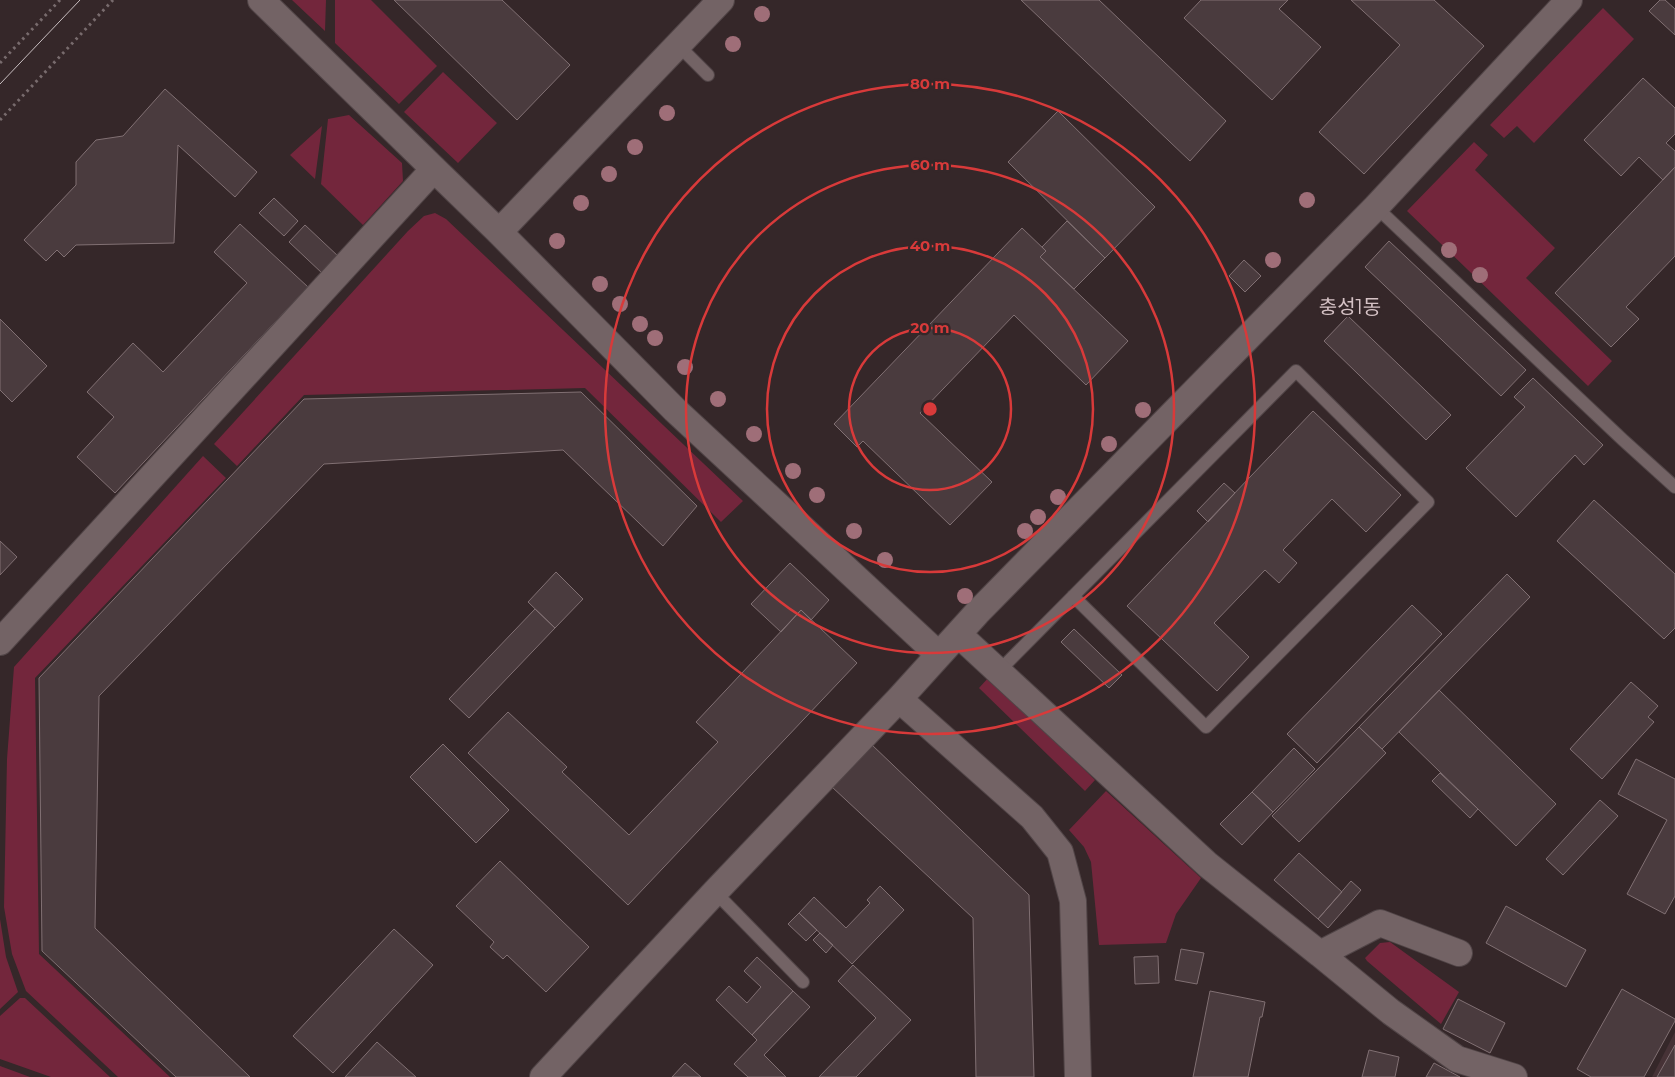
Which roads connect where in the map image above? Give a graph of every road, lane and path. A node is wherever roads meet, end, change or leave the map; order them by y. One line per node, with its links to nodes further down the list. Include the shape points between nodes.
1 (60, 0): 7 (path)
2 (114, 0): 9 (path)
3 (261, 0): 10 (street)
4 (721, 0): 6 (street)
5 (1569, 0): 11 (street)
6 (678, 45): 8 (lane); 12 (street)
7 (0, 63)
8 (708, 75)
9 (0, 120)
10 (434, 170): 12 (street); 16 (street)
11 (1376, 207): 13 (lane); 15 (street)
12 (499, 232): 17 (street, via 675,410)
13 (1675, 487)
14 (1073, 596): 14 (lane, via 1296,371 1428,502 1206,727); 18 (lane)
15 (958, 634): 17 (street); 18 (street)
16 (0, 642)
17 (940, 655): 19 (street)
18 (999, 671): 22 (street, via 1208,864)
19 (899, 699): 20 (street); 25 (street, via 1032,816 1060,852 1073,901)
20 (715, 892): 23 (lane); 24 (street)
21 (1458, 953): 22 (street, via 1380,923)
22 (1320, 954): 26 (street, via 1457,1059)
23 (803, 982)
24 (544, 1077)
25 (1078, 1077)
26 (1514, 1077)

